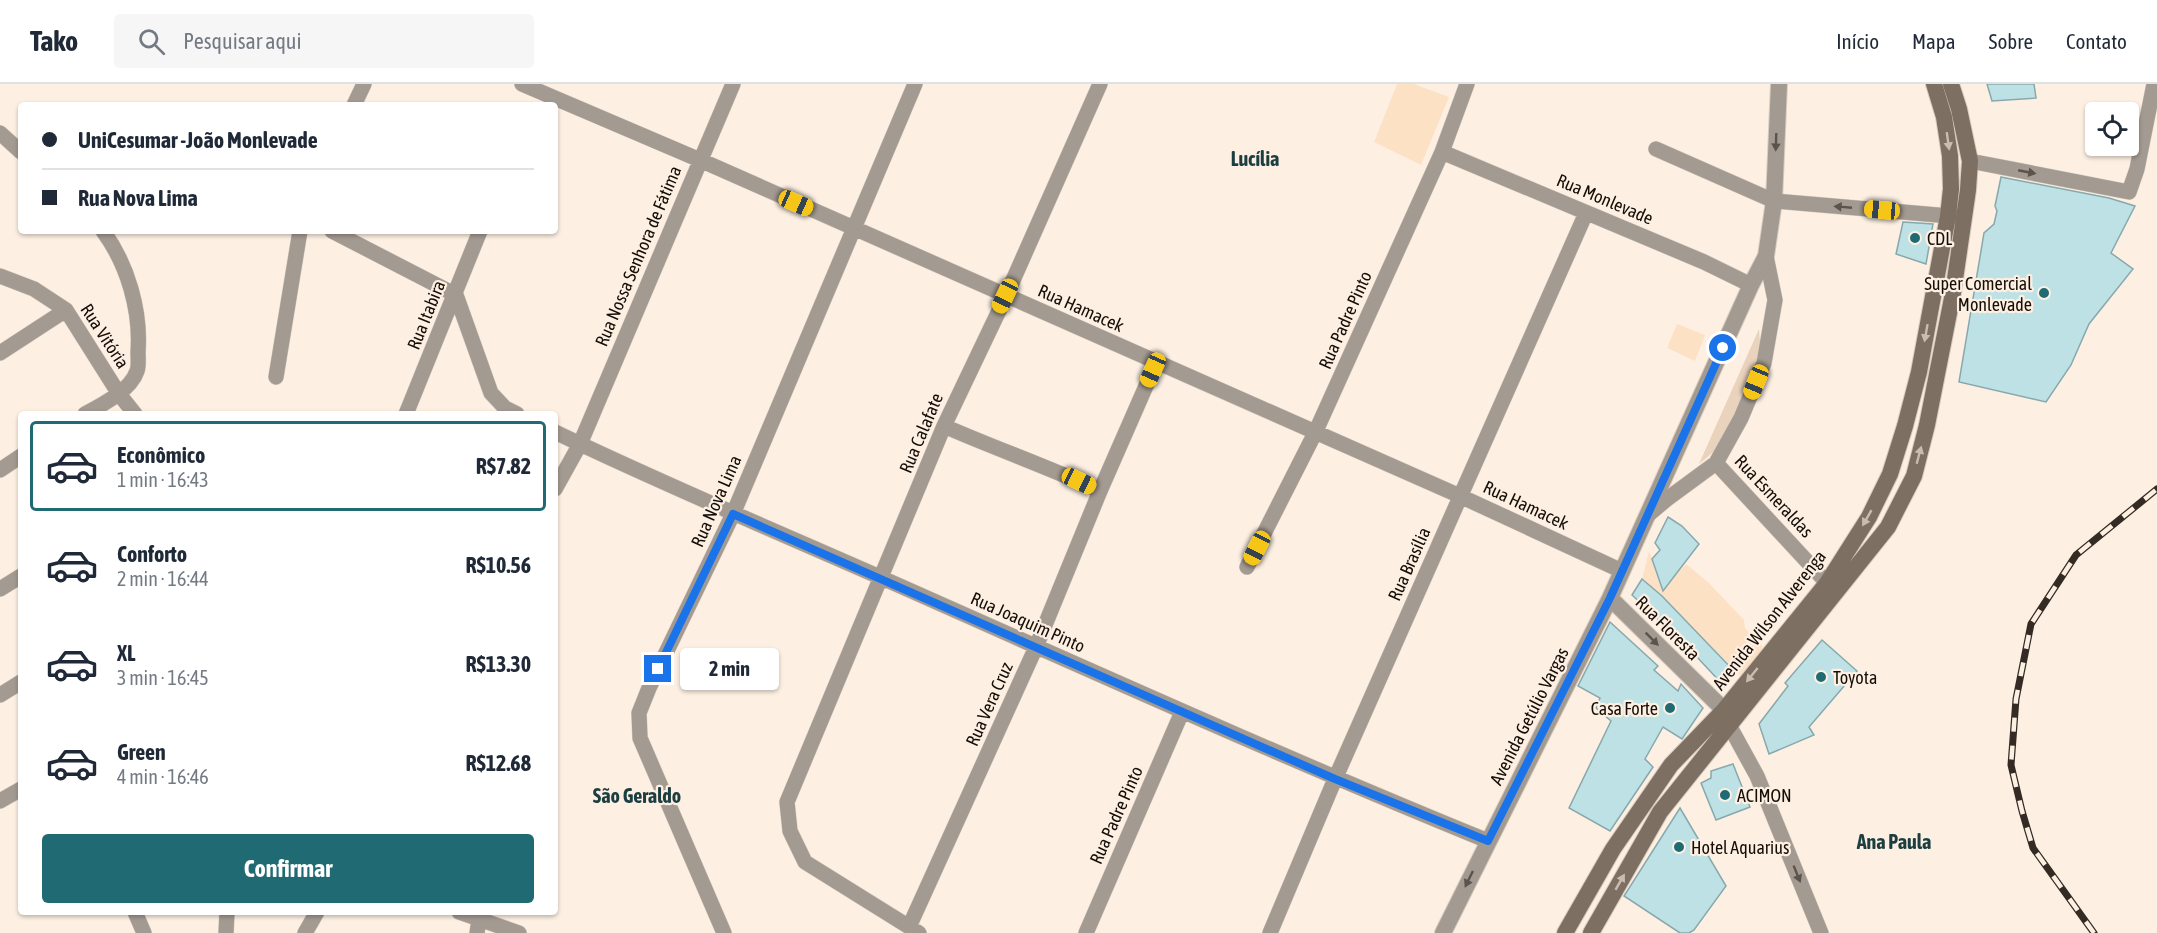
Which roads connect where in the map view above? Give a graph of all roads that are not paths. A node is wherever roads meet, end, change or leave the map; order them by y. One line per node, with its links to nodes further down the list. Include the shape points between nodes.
1 (364, 84): 12 (street)
2 (522, 84): 11 (street, Rua Hamacek)
3 (733, 84): 17 (street, Rua Nossa Senhora de Fátima)
4 (915, 84): 22 (street, Rua Nova Lima)
5 (1100, 84): 31 (street, Rua Calafate)
6 (1467, 84): 16 (street, Rua Padre Pinto)
7 (1779, 84): 19 (street, Avenida Getúlio Vargas, one-way to 19)
8 (1934, 84): 21 (main road, Avenida Wilson Alverenga, one-way to 21, via 1944,117)
9 (1951, 84): 18 (main road, Avenida Wilson Alverenga)
10 (2154, 84): 18 (street, one-way to 10, via 2129,192)
11 (545, 95): 17 (street, Rua Hamacek)
12 (355, 102)
13 (0, 133): 14 (street)
14 (18, 149)
15 (1656, 149): 19 (street)
16 (1442, 152): 20 (street, Rua Monlevade); 43 (street, Rua Padre Pinto)
17 (700, 160): 22 (street, Rua Hamacek); 44 (street, Rua Nossa Senhora de Fátima)
18 (1970, 161): 21 (main road, Avenida Wilson Alverenga)
19 (1774, 201): 21 (street, one-way to 19); 27 (street, Avenida Getúlio Vargas)
20 (1586, 213): 29 (street, Rua Monlevade); 50 (street, Rua Brasília)
21 (1955, 217): 57 (main road, Avenida Wilson Alverenga, one-way to 57, via 1890,474 1869,517); 64 (main road, Avenida Wilson Alverenga, one-way to 21, via 1731,702 1758,693 1888,527 1914,476 1928,425 1953,293)
22 (854, 228): 31 (street, Rua Hamacek); 51 (street, Rua Nova Lima)
23 (105, 234): 36 (street, via 131,288 140,333 137,372)
24 (300, 234): 35 (street)
25 (338, 234): 30 (street)
26 (479, 234): 30 (street, Rua Itabira)
27 (1766, 256): 29 (street, Avenida Getúlio Vargas); 46 (street, Avenida Getúlio Vargas, via 1774,300 1764,363 1742,418)
28 (0, 276): 32 (street, Rua Vitória, via 34,289)
29 (1751, 285): 52 (street, Avenida Getúlio Vargas)
30 (456, 295): 39 (street, Rua Itabira); 40 (street, via 491,393)
31 (1005, 296): 34 (street, Rua Hamacek); 41 (street, Rua Calafate)
32 (66, 310): 33 (street); 36 (street, Rua Vitória)
33 (0, 353)
34 (1155, 362): 43 (street, Rua Hamacek); 49 (street, Rua Vera Cruz)
35 (276, 377)
36 (119, 394): 37 (street); 38 (street, Rua Vitória)
37 (90, 411)
38 (133, 411)
39 (407, 411)
40 (511, 411)
41 (944, 426): 49 (street); 56 (street, Rua Calafate)
42 (558, 433): 44 (street, Rua Joaquim Pinto)
43 (1315, 433): 50 (street, Rua Hamacek); 53 (street, Rua Padre Pinto)
44 (580, 444): 48 (street, Rua Nossa Senhora de Fátima); 51 (street, Rua Joaquim Pinto)
45 (18, 458): 47 (street)
46 (1716, 463): 52 (street, Avenida Getúlio Vargas); 57 (street, Rua Esmeraldas)
47 (0, 470)
48 (558, 484)
49 (1100, 491): 60 (street, Rua Vera Cruz)
50 (1460, 496): 54 (street, Rua Hamacek); 65 (street, Rua Brasília)
51 (733, 514): 56 (street, Rua Joaquim Pinto); 78 (street, Rua Nova Lima, via 639,713 640,738)
52 (1648, 515): 54 (street, Avenida Getúlio Vargas)
53 (1247, 567)
54 (1622, 571): 59 (street, Avenida Getúlio Vargas)
55 (18, 578): 58 (street)
56 (881, 578): 60 (street, Rua Joaquim Pinto); 73 (street, Rua Calafate, via 787,802 790,831 805,862)
57 (1827, 583): 64 (main road, Avenida Wilson Alverenga, one-way to 64)
58 (0, 589)
59 (1610, 598): 64 (street, Rua Floresta, one-way to 64); 68 (street, Avenida Getúlio Vargas)
60 (1036, 647): 63 (street, Rua Joaquim Pinto); 73 (street, Rua Vera Cruz)
61 (18, 684): 62 (street)
62 (0, 695)
63 (1182, 712): 65 (street, Rua Joaquim Pinto); 79 (street, Rua Padre Pinto)
64 (1726, 718): 82 (main road, Avenida Wilson Alverenga, via 1671,765 1613,849); 83 (main road, Avenida Wilson Alverenga, one-way to 64, via 1660,812); 84 (street, Rua Floresta, one-way to 84, via 1757,776)
65 (1335, 779): 68 (street, Rua Joaquim Pinto); 80 (street, Rua Brasília)
66 (18, 791): 67 (street)
67 (0, 801)
68 (1488, 841): 81 (street, Avenida Getúlio Vargas, one-way to 81)
69 (136, 915): 74 (street)
70 (227, 915): 75 (street)
71 (315, 915): 76 (street)
72 (479, 921): 77 (street)
73 (914, 930)
74 (144, 933)
75 (226, 933)
76 (305, 933)
77 (519, 933)
78 (724, 933)
79 (1086, 933)
80 (1270, 933)
81 (1443, 933)
82 (1565, 933)
83 (1591, 933)
84 (1821, 933)

